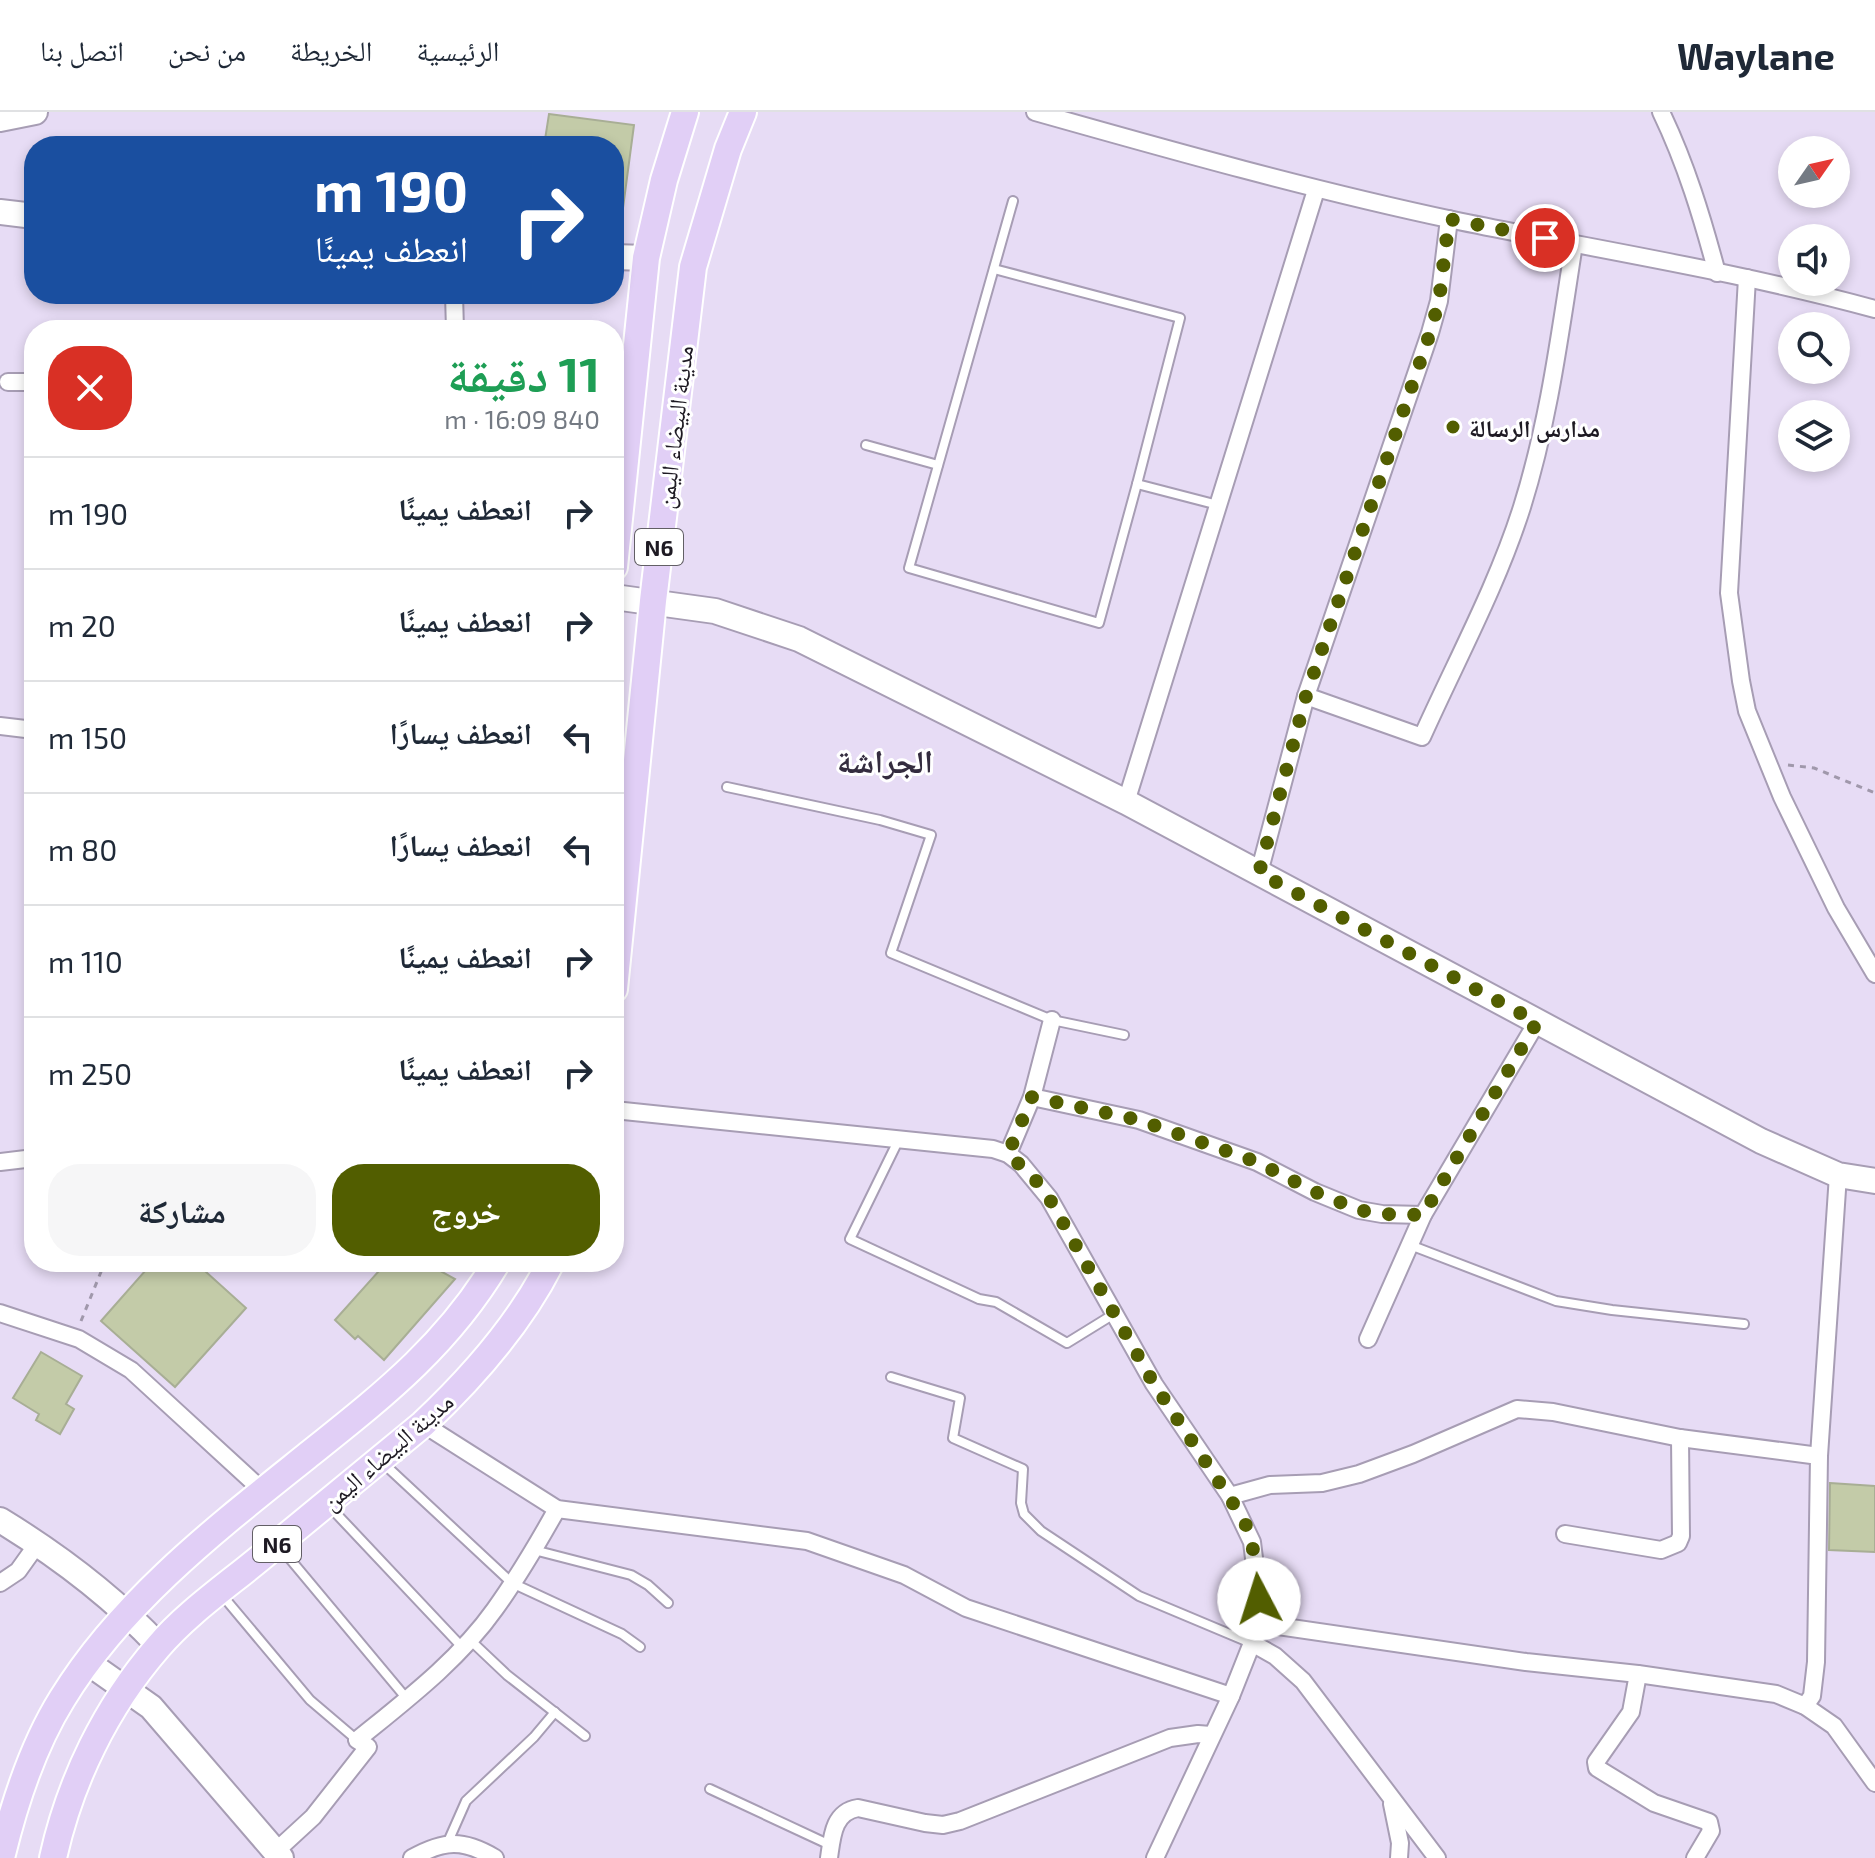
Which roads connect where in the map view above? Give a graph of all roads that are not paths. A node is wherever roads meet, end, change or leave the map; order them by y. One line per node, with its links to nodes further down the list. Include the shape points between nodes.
1 (35, 112): 6 (street)
2 (685, 112): 14 (main road, مدينة البيضاء اليمن / N6)
3 (743, 112): 27 (main road, مدينة البيضاء اليمن / N6, via 693,267)
4 (1035, 112): 7 (street)
5 (1661, 112): 16 (street, via 1700,209)
6 (0, 119)
7 (1316, 190): 11 (street); 25 (street)
8 (1013, 201): 15 (lane)
9 (0, 212): 10 (street)
10 (24, 215)
11 (1449, 219): 12 (street); 28 (street, via 1439,301 1425,350)
12 (1574, 244): 16 (street); 28 (street, via 1547,413 1521,512 1422,737)
13 (624, 257): 14 (street)
14 (646, 258): 23 (main road, مدينة البيضاء اليمن / N6)
15 (994, 269): 22 (lane); 24 (lane, via 1180,318)
16 (1717, 273): 17 (street)
17 (1747, 278): 18 (street); 35 (street, via 1729,593 1747,711 1808,853)
18 (1875, 309)
19 (8, 382): 20 (street)
20 (24, 382)
21 (866, 445): 22 (lane)
22 (938, 465): 24 (lane, via 909,568 1099,623)
23 (624, 470)
24 (1137, 484): 25 (lane)
25 (1219, 506): 32 (street)
26 (624, 598): 27 (street)
27 (653, 601): 32 (street, via 715,611 799,639); 34 (main road, مدينة البيضاء اليمن / N6)
28 (1306, 696): 33 (street)
29 (0, 726): 30 (street)
30 (24, 729)
31 (727, 787): 36 (lane, via 931,835 891,953)
32 (1126, 802): 33 (street)
33 (1259, 873): 37 (street)
34 (624, 890)
35 (1875, 974)
36 (1052, 1020): 38 (lane); 39 (street)
37 (1537, 1022): 45 (street, via 1761,1141); 47 (street)
38 (1124, 1035)
39 (1032, 1097): 42 (street); 47 (street, via 1139,1120 1257,1162 1359,1210)
40 (624, 1111): 41 (street)
41 (900, 1138): 42 (street); 52 (lane, via 850,1239 996,1302 1067,1343)
42 (1008, 1154): 52 (street, via 1049,1198)
43 (24, 1159): 44 (street)
44 (0, 1162)
45 (1838, 1175): 46 (street); 58 (street)
46 (1875, 1181)
47 (1423, 1215): 48 (street)
48 (1409, 1244): 53 (lane, via 1556,1301); 54 (street)
49 (490, 1272): 60 (main road, مدينة البيضاء اليمن / N6, via 409,1373)
50 (545, 1272): 56 (main road, مدينة البيضاء اليمن / N6, via 506,1334)
51 (0, 1313): 60 (street, via 74,1338 112,1358 148,1383)
52 (1114, 1314): 61 (street)
53 (1744, 1324)
54 (1368, 1339)
55 (891, 1377): 76 (lane, via 960,1398 953,1438 1023,1469 1024,1514 1041,1531 1139,1596)
56 (423, 1424): 59 (main road, مدينة البيضاء اليمن / N6); 63 (street)
57 (1680, 1438): 58 (street); 61 (street, via 1517,1409 1359,1474 1322,1483 1270,1485); 65 (street, via 1678,1543 1661,1550)
58 (1819, 1456): 84 (street, via 1816,1662 1812,1696)
59 (380, 1459): 62 (main road, مدينة البيضاء اليمن / N6); 70 (lane)
60 (263, 1491): 73 (main road, مدينة البيضاء اليمن / N6)
61 (1230, 1496): 74 (street, via 1252,1542)
62 (327, 1503): 67 (main road, مدينة البيضاء اليمن / N6); 75 (lane)
63 (557, 1509): 68 (street); 82 (street, via 807,1541 904,1575 966,1608)
64 (0, 1520): 66 (street)
65 (1565, 1534)
66 (38, 1543): 69 (street, via 18,1571); 73 (street)
67 (277, 1544): 71 (main road, مدينة البيضاء اليمن / N6); 83 (lane)
68 (534, 1550): 70 (street); 72 (lane, via 631,1575)
69 (0, 1583)
70 (512, 1583): 75 (street); 78 (lane)
71 (219, 1592): 77 (main road, مدينة البيضاء اليمن / N6); 88 (lane, via 295,1684)
72 (668, 1603)
73 (127, 1612): 77 (street); 79 (main road, مدينة البيضاء اليمن / N6)
74 (1257, 1623): 76 (street); 80 (street)
75 (465, 1643): 83 (street); 85 (lane)
76 (1252, 1643): 82 (street); 91 (street, via 1303,1681)
77 (159, 1646): 81 (main road, مدينة البيضاء اليمن / N6)
78 (640, 1647)
79 (87, 1662): 81 (street); 92 (main road, مدينة البيضاء اليمن / N6, via 61,1700)
80 (1638, 1674): 84 (street, via 1776,1694); 103 (street, via 1631,1712 1597,1768 1654,1803 1709,1822 1711,1831)
81 (126, 1687): 95 (street, via 151,1707); 97 (main road, مدينة البيضاء اليمن / N6, via 68,1802)
82 (1231, 1696): 86 (street)
83 (407, 1699): 88 (street)
84 (1805, 1706): 89 (street, via 1839,1732)
85 (555, 1712): 87 (lane); 93 (lane, via 466,1801)
86 (1211, 1735): 94 (street, via 1170,1738 943,1825 849,1810 837,1820); 100 (street)
87 (585, 1736)
88 (357, 1740): 95 (street, via 368,1747)
89 (1875, 1783)
90 (710, 1789): 94 (lane)
91 (1391, 1799): 101 (street); 102 (street)
92 (5, 1817): 96 (main road, مدينة البيضاء اليمن / N6)
93 (447, 1844): 98 (street); 99 (street, via 470,1845)
94 (830, 1852)
95 (279, 1855)
96 (1, 1858)
97 (53, 1858)
98 (412, 1858)
99 (495, 1858)
100 (1155, 1858)
101 (1399, 1858)
102 (1437, 1858)
103 (1695, 1858)

